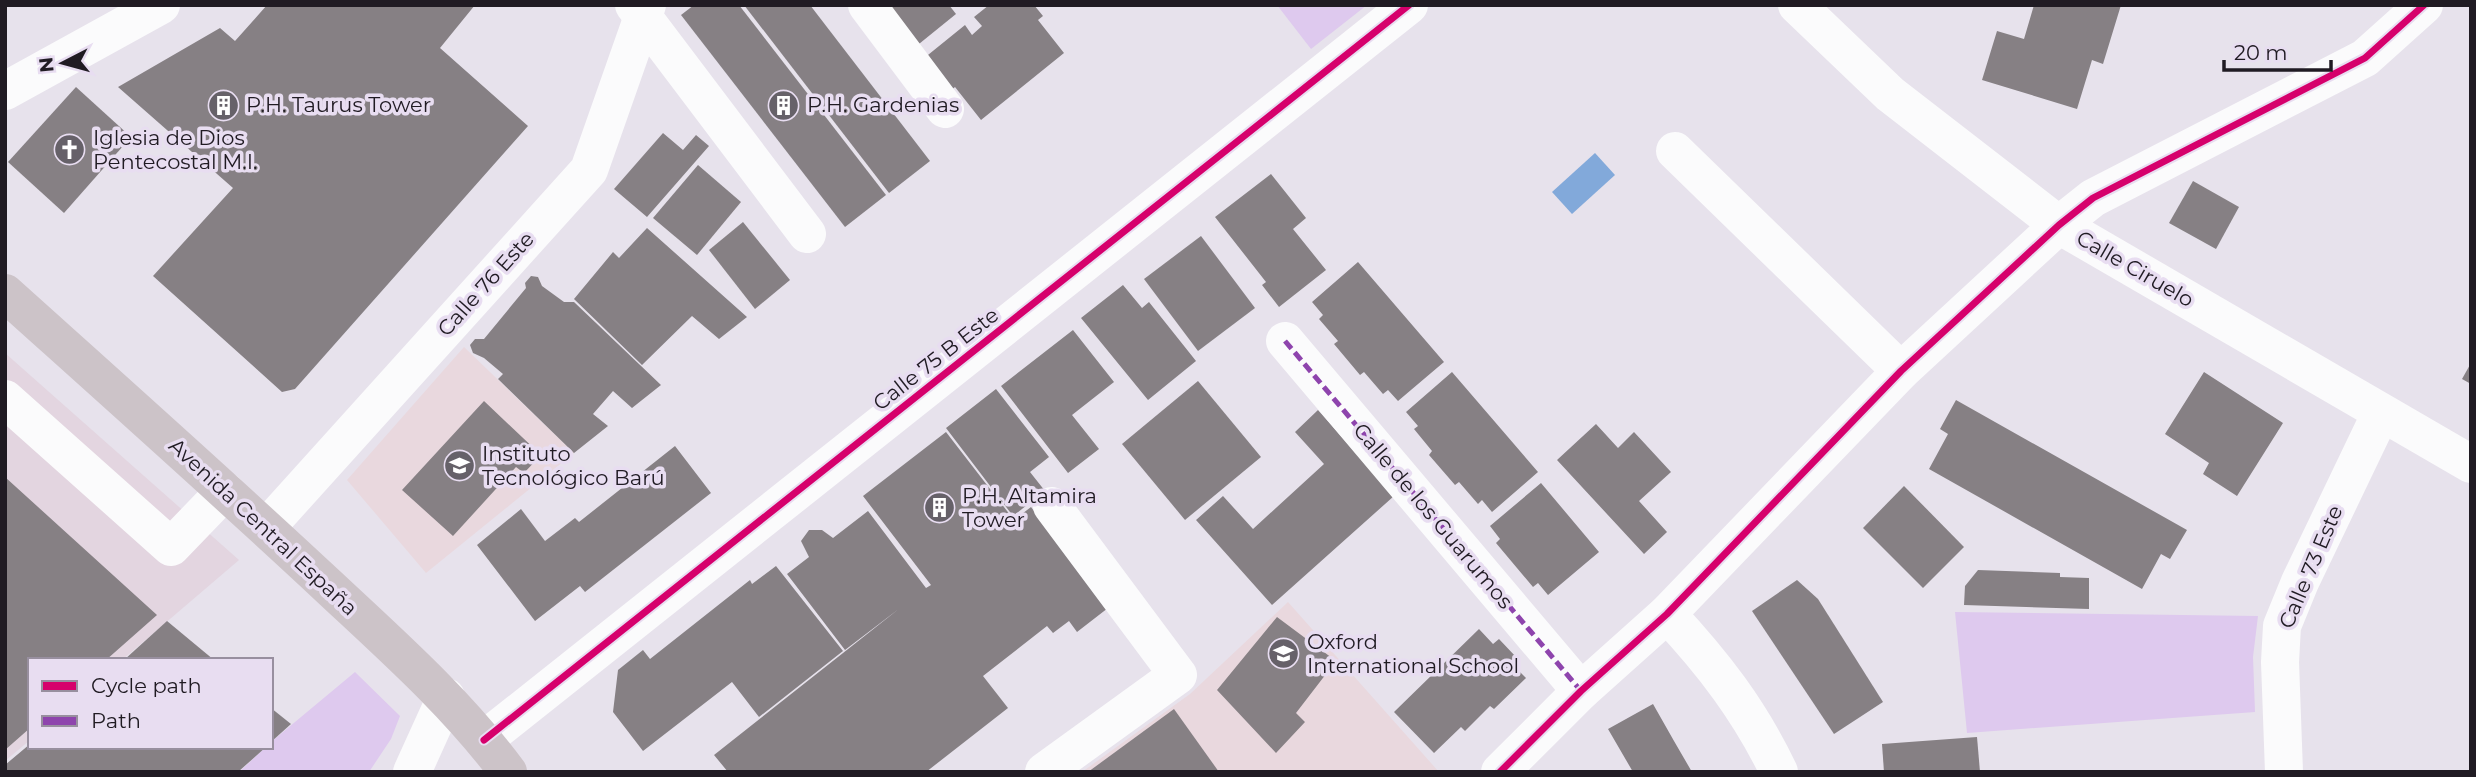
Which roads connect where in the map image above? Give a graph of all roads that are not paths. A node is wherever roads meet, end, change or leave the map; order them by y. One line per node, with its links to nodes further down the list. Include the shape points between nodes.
1 (161, 5): 7 (street)
2 (867, 5): 8 (street)
3 (1409, 5): 24 (street, Calle 75 B Este)
4 (1797, 5): 10 (street, Calle Ciruelo, via 1890,94)
5 (2424, 5): 10 (street, via 2365,58 2093,198)
6 (642, 10): 11 (street); 20 (street, Calle 76 Este, via 589,170)
7 (5, 91)
8 (945, 109)
9 (1675, 151): 14 (street)
10 (2059, 225): 14 (street); 16 (street, Calle Ciruelo)
11 (807, 234)
12 (5, 293): 18 (main road, Avenida Central España)
13 (1285, 341): 22 (street, Calle de los Guarumos)
14 (1901, 371): 21 (street)
15 (5, 399): 18 (street, via 171,547)
16 (2381, 413): 17 (street, Calle Ciruelo); 30 (street, Calle 73 Este, via 2282,626)
17 (2471, 464)
18 (225, 491): 20 (main road, Avenida Central España)
19 (1052, 506): 27 (street, via 1178,674)
20 (266, 528): 23 (main road, Avenida Central España)
21 (1667, 614): 22 (street); 29 (street, via 1708,658 1760,732)
22 (1581, 691): 28 (street)
23 (446, 697): 24 (main road, Avenida Central España); 25 (street)
24 (484, 740): 26 (main road, Avenida Central España)
25 (412, 772)
26 (508, 772)
27 (1044, 772)
28 (1500, 772)
29 (1779, 772)
30 (2284, 772)

